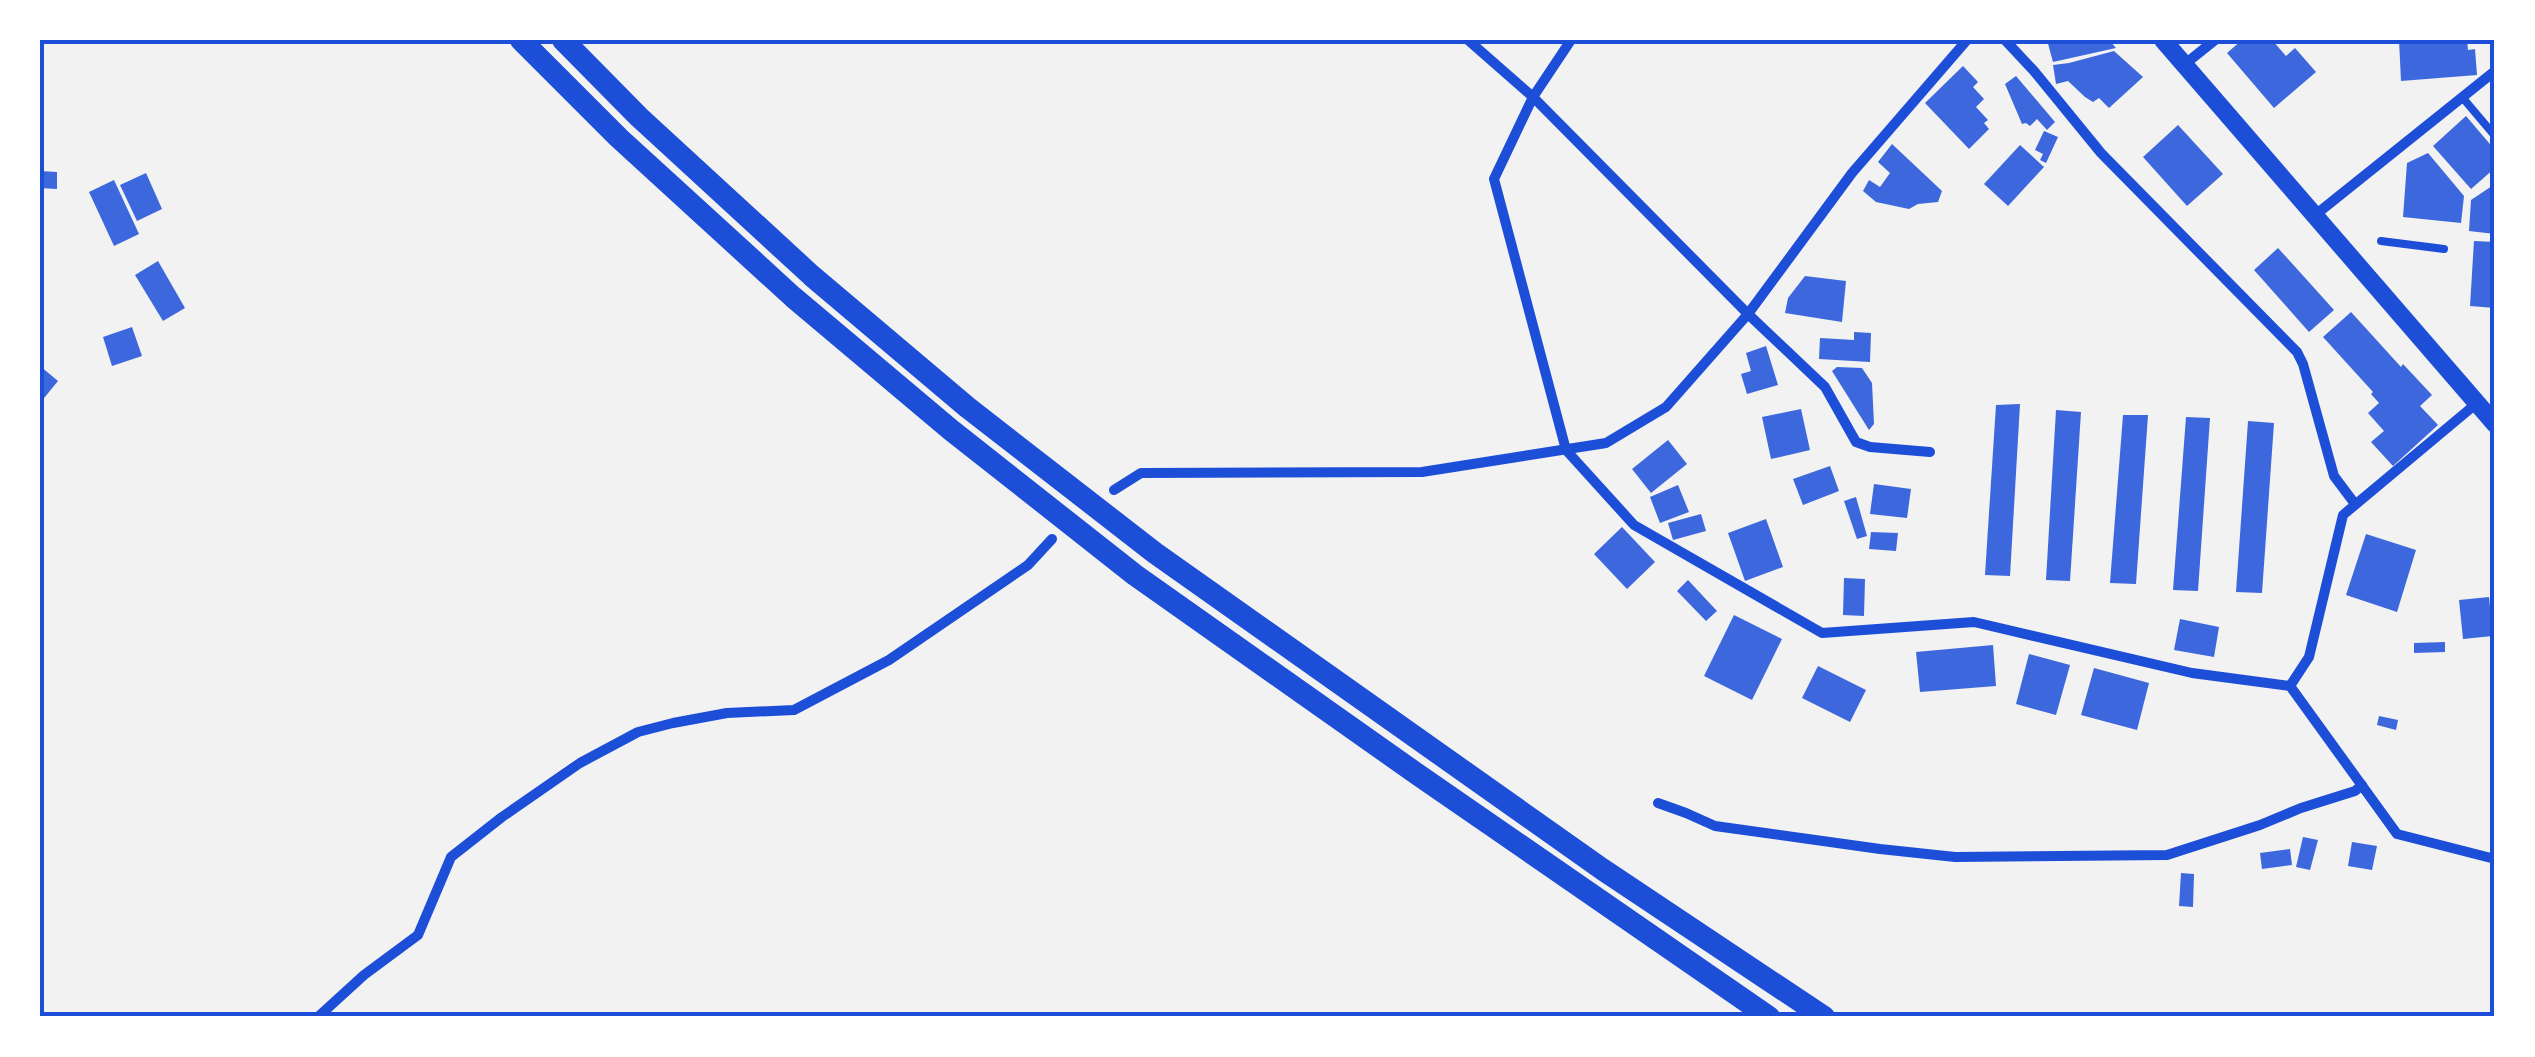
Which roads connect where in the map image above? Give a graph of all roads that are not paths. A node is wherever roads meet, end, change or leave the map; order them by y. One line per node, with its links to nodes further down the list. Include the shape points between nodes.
1 (521, 40): 30 (main road, via 793,297 950,430 1120,563)
2 (563, 40): 31 (main road, via 812,276 967,407 1139,540 1602,869)
3 (1468, 40): 11 (street)
4 (1571, 40): 11 (street)
5 (1967, 40): 17 (street, via 1852,173)
6 (2005, 40): 23 (street, via 2101,153 2297,352 2334,476)
7 (2163, 40): 9 (street)
8 (2215, 40): 9 (street)
9 (2185, 64): 14 (street)
10 (2495, 70): 12 (street)
11 (1533, 97): 17 (street); 20 (street, via 1494,179)
12 (2462, 97): 13 (lane); 14 (street)
13 (2495, 136)
14 (2314, 216): 18 (street)
15 (2381, 242): 16 (lane)
16 (2444, 249)
17 (1748, 314): 20 (street, via 1666,407 1606,442); 21 (street, via 1824,387 1856,442)
18 (2476, 403): 19 (street); 23 (street)
19 (2495, 424)
20 (1566, 450): 22 (street, via 1422,472 1141,473); 25 (street, via 1634,525 1822,633 1974,622 2192,673)
21 (1930, 452)
22 (1114, 490)
23 (2356, 504): 25 (street, via 2342,514 2309,657)
24 (1052, 539): 29 (street, via 1028,566 888,660 794,710 673,723 638,732 580,764 451,857 418,935)
25 (2290, 686): 26 (street)
26 (2362, 785): 27 (street, via 2167,856 1955,856 1880,849 1715,826); 28 (street, via 2397,834)
27 (1658, 804)
28 (2495, 859)
29 (318, 1017)
30 (1769, 1017)
31 (1824, 1017)

